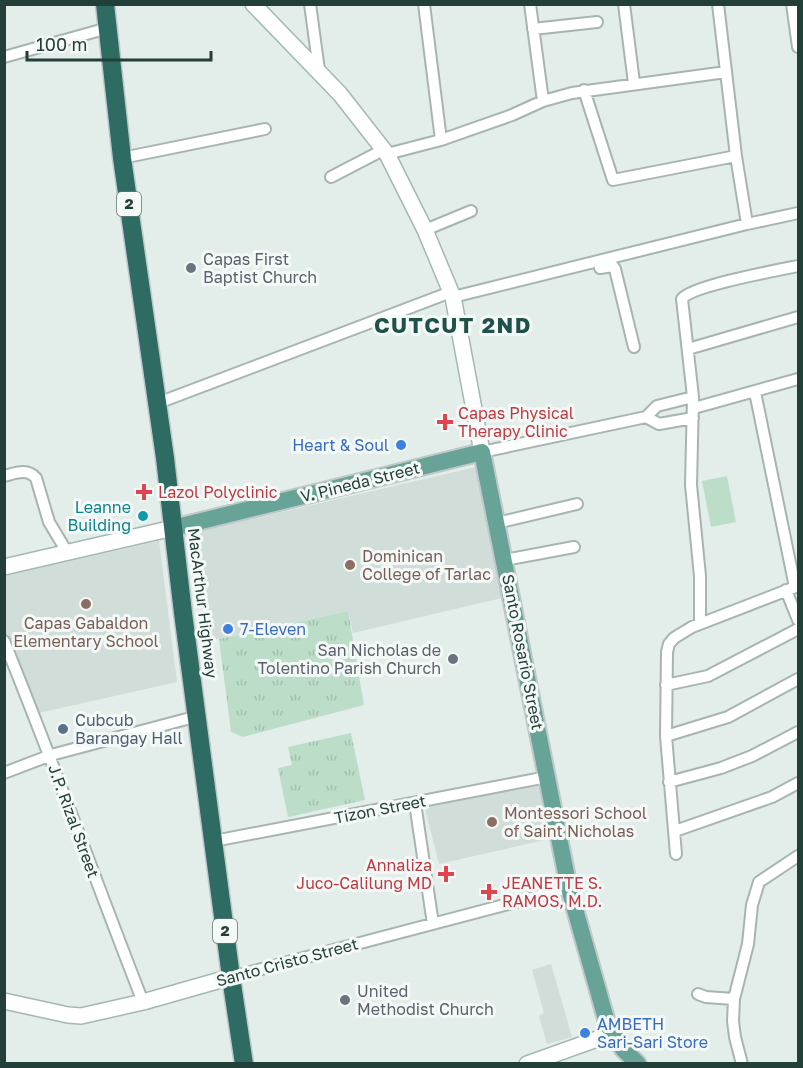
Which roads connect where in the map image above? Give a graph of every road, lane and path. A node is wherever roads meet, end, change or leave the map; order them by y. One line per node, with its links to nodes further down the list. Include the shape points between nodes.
1 (105, 4): 10 (highway, MacArthur Highway / 2)
2 (253, 4): 14 (street, Santo Rosario Street)
3 (310, 4): 14 (street)
4 (423, 4): 20 (street)
5 (530, 4): 11 (street)
6 (624, 4): 16 (street)
7 (718, 4): 15 (street)
8 (792, 4): 12 (street)
9 (597, 22): 11 (street)
10 (108, 28): 13 (street); 23 (highway, MacArthur Highway / 2)
11 (533, 29): 18 (street)
12 (798, 47)
13 (4, 57)
14 (319, 70): 21 (street, Santo Rosario Street)
15 (726, 72): 16 (street); 22 (street)
16 (634, 83): 17 (street)
17 (584, 90): 18 (street); 22 (street, via 613,180)
18 (543, 101): 20 (street)
19 (264, 129): 23 (street)
20 (441, 140): 21 (street)
21 (385, 152): 24 (street); 28 (street, Santo Rosario Street)
22 (736, 156): 27 (street)
23 (122, 158): 37 (highway, MacArthur Highway / 2)
24 (331, 177)
25 (471, 211): 28 (street)
26 (798, 213): 27 (street)
27 (747, 224): 29 (street)
28 (425, 230): 31 (street, Santo Rosario Street)
29 (588, 264): 31 (street); 33 (street, via 591,269 615,268)
30 (798, 266): 34 (street, via 684,295)
31 (452, 295): 37 (street); 40 (street, Santo Rosario Street)
32 (798, 317): 34 (street)
33 (634, 346)
34 (688, 349): 38 (street)
35 (798, 379): 36 (street)
36 (755, 392): 38 (street); 49 (street)
37 (158, 403): 44 (highway, MacArthur Highway / 2)
38 (694, 407): 39 (street, V. Pineda Street, via 657,406); 39 (street, V. Pineda Street, via 659,424); 51 (street, via 692,485)
39 (646, 417): 40 (street, V. Pineda Street)
40 (482, 452): 43 (main road, Santo Rosario Street); 44 (main road, V. Pineda Street)
41 (4, 476): 46 (street, via 32,473 49,522)
42 (577, 504): 43 (street)
43 (497, 523): 47 (main road, Santo Rosario Street)
44 (173, 528): 46 (street, V. Pineda Street); 56 (highway, MacArthur Highway / 2)
45 (574, 547): 47 (street)
46 (67, 552): 48 (street, V. Pineda Street)
47 (505, 560): 61 (main road, Santo Rosario Street)
48 (4, 567)
49 (793, 588): 50 (street); 51 (street)
50 (798, 620)
51 (700, 623): 55 (street, via 669,644)
52 (798, 628): 55 (street, via 708,676)
53 (4, 642): 59 (street, J.P. Rizal Street)
54 (798, 679): 58 (street, via 728,717)
55 (666, 686): 58 (street)
56 (198, 716): 59 (street); 66 (highway, MacArthur Highway / 2)
57 (798, 732): 62 (street, via 752,756)
58 (666, 736): 62 (street)
59 (51, 755): 60 (street); 75 (street, J.P. Rizal Street)
60 (4, 772)
61 (547, 777): 64 (street, Tizon Street); 69 (main road, Santo Rosario Street)
62 (669, 782): 65 (street)
63 (798, 783): 65 (street, via 772,798)
64 (415, 803): 66 (street, Tizon Street); 70 (street)
65 (675, 831): 67 (street)
66 (214, 842): 71 (highway, MacArthur Highway / 2)
67 (676, 854)
68 (798, 856): 73 (street, via 759,882)
69 (569, 888): 70 (street, Santo Cristo Street); 76 (main road, Santo Rosario Street)
70 (433, 924): 71 (street, Santo Cristo Street)
71 (231, 977): 75 (street, Santo Cristo Street); 77 (highway, MacArthur Highway / 2)
72 (698, 994): 73 (street)
73 (734, 999): 80 (street, via 733,1021)
74 (4, 1001): 75 (street, Santo Cristo Street, via 75,1016)
75 (143, 1002)
76 (611, 1034): 78 (street); 79 (main road, Santo Rosario Street)
77 (244, 1064)
78 (527, 1064)
79 (638, 1064)
80 (742, 1064)

